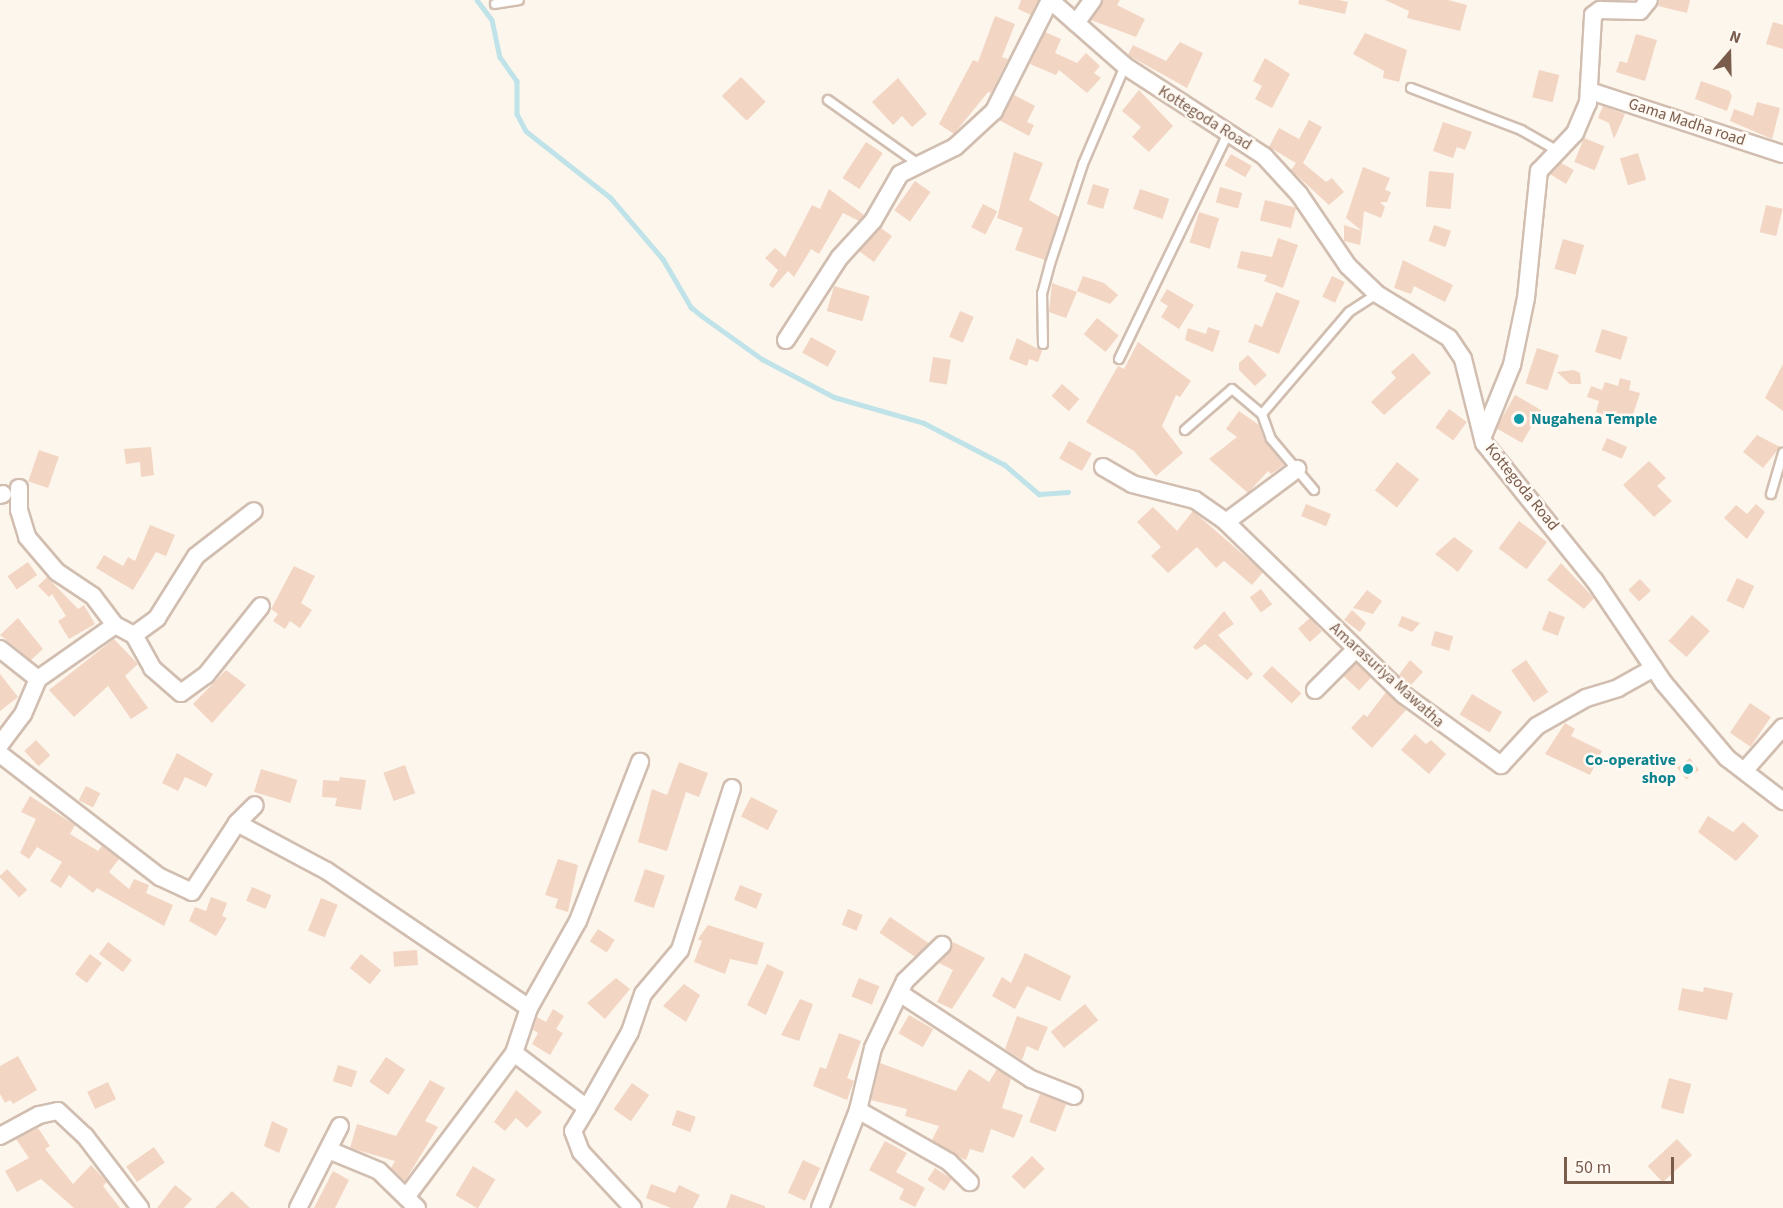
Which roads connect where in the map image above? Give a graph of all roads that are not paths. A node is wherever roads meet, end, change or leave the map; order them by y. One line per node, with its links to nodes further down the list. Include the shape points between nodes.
1 (519, 0): 5 (lane)
2 (1050, 0): 6 (street, Kottegoda Road); 14 (street, via 994,111 955,147)
3 (1093, 0): 6 (street)
4 (1649, 0): 9 (street, via 1640,11 1600,10 1593,15)
5 (495, 4)
6 (1076, 23): 7 (street, Kottegoda Road)
7 (1125, 66): 11 (street, Kottegoda Road); 17 (lane, via 1083,165 1050,264 1042,294)
8 (1411, 88): 12 (lane, via 1521,130)
9 (1590, 91): 12 (street, via 1583,117); 13 (street, Gama Madha road)
10 (828, 100): 14 (lane)
11 (1230, 130): 15 (street, Kottegoda Road, via 1289,181 1348,266); 18 (lane)
12 (1558, 151): 21 (street, via 1539,171 1526,298 1512,365)
13 (1783, 154)
14 (917, 163): 16 (street, via 900,174 873,222 840,257)
15 (1377, 294): 19 (lane, via 1349,312); 21 (street, Kottegoda Road, via 1449,338 1463,359)
16 (786, 340)
17 (1043, 344)
18 (1119, 358)
19 (1262, 414): 20 (lane, via 1232,389); 24 (lane, via 1271,439)
20 (1185, 430)
21 (1483, 436): 35 (street, Kottegoda Road, via 1595,581)
22 (1783, 453): 27 (lane)
23 (1103, 467): 29 (street, Amarasuriya Mawatha, via 1132,484 1195,500)
24 (1297, 470): 25 (lane); 29 (street)
25 (1314, 490)
26 (8, 492): 31 (street, via 19,510 27,537 57,572 93,597)
27 (1771, 494)
28 (254, 511): 32 (street, via 195,556 157,618)
29 (1226, 522): 34 (street, Amarasuriya Mawatha)
30 (261, 606): 32 (street, via 206,675 181,693 152,668)
31 (115, 625): 32 (street); 36 (street)
32 (134, 635)
33 (0, 650): 36 (street)
34 (1356, 650): 35 (street, Amarasuriya Mawatha, via 1437,722 1501,765 1537,726 1586,698 1618,688); 37 (street)
35 (1654, 668): 42 (street, Kottegoda Road, via 1727,758)
36 (38, 679): 39 (street, via 23,714)
37 (1315, 690)
38 (1783, 727): 42 (street)
39 (0, 744)
40 (0, 754): 46 (street, via 160,877 192,892)
41 (640, 762): 49 (street, via 578,921)
42 (1745, 770): 44 (street, Kottegoda Road)
43 (732, 788): 52 (street, via 680,950 643,994 630,1032)
44 (1783, 801)
45 (255, 804): 46 (street)
46 (237, 823): 49 (street, via 327,871)
47 (942, 945): 48 (street, via 905,981)
48 (901, 994): 51 (street, via 1031,1079); 53 (street, via 873,1048)
49 (530, 1008): 50 (street)
50 (514, 1053): 52 (street); 58 (street)
51 (1074, 1096)
52 (587, 1108): 61 (street, via 573,1131 581,1152)
53 (858, 1110): 57 (street, via 948,1162); 62 (street)
54 (340, 1126): 56 (street, via 329,1141)
55 (0, 1136): 59 (street, via 39,1115 58,1111 85,1136)
56 (331, 1150): 58 (street, via 379,1171); 60 (street)
57 (970, 1182)
58 (412, 1202)
59 (140, 1208)
60 (298, 1208)
61 (633, 1208)
62 (820, 1208)

